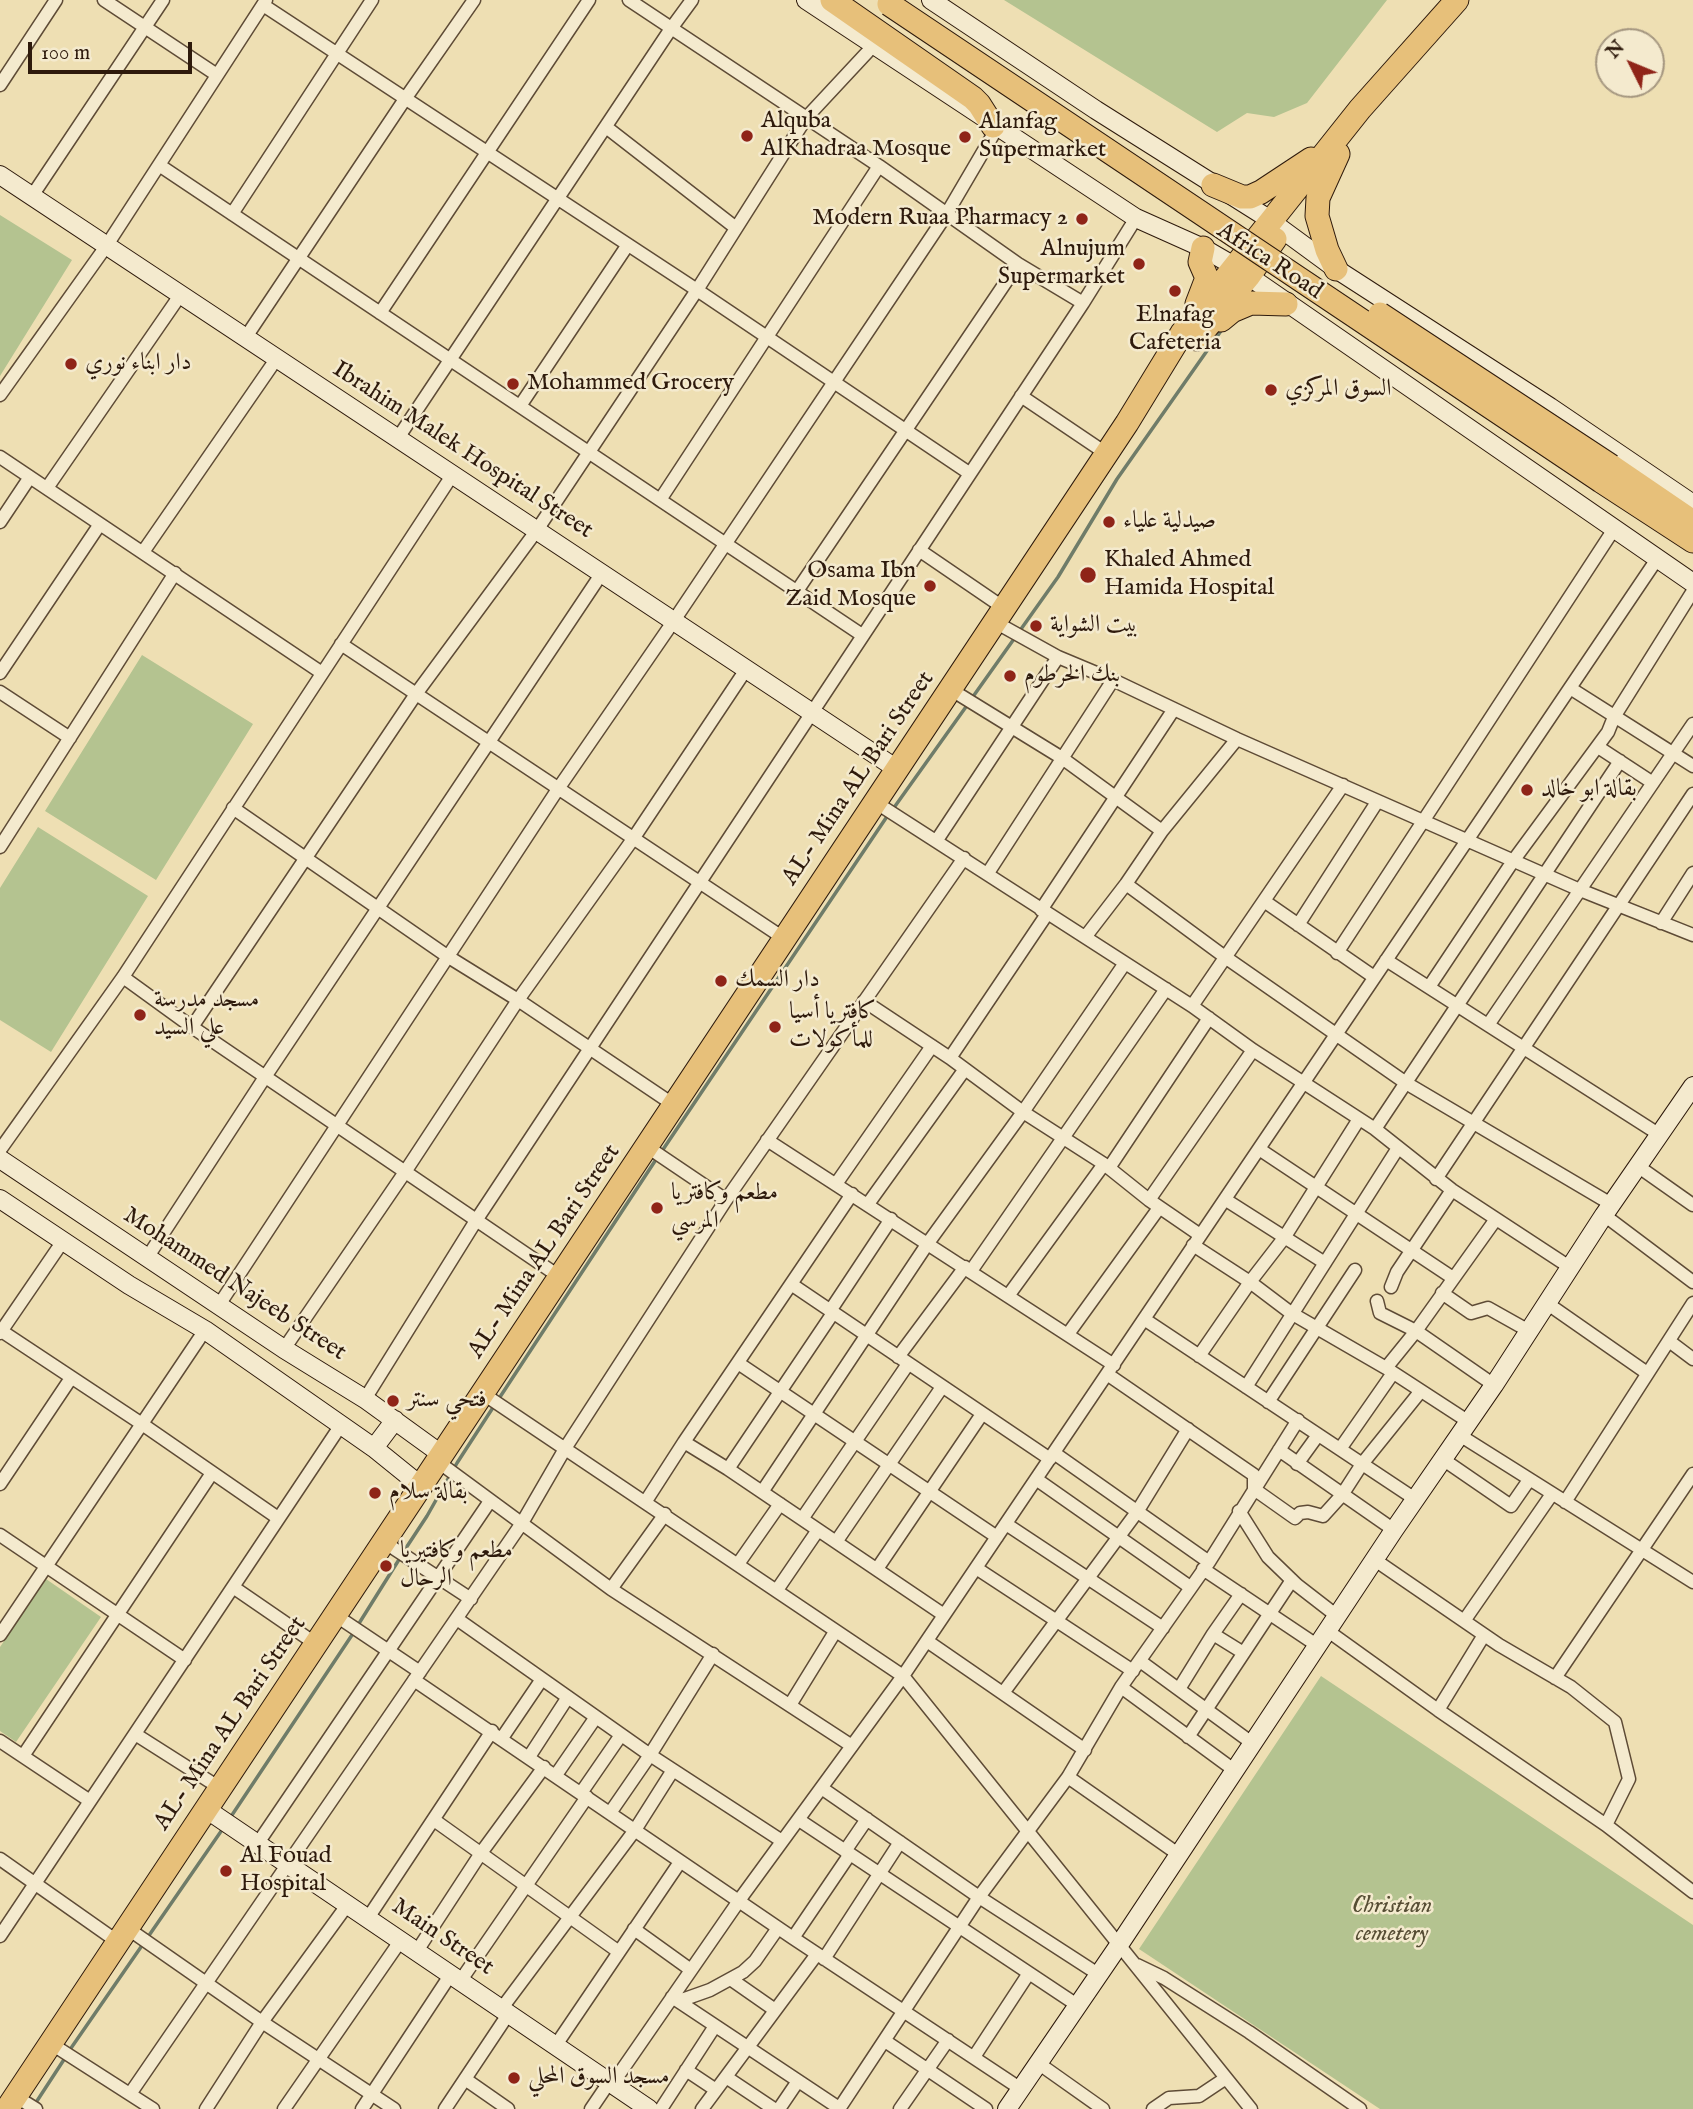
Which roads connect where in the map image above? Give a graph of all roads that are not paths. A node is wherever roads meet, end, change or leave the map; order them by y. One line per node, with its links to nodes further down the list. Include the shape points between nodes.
1 (56, 0): 21 (street)
2 (104, 0): 16 (street)
3 (163, 0): 16 (street)
4 (372, 0): 19 (street)
5 (474, 0): 22 (street)
6 (589, 0): 27 (street)
7 (629, 0): 17 (street)
8 (692, 0): 17 (street)
9 (806, 0): 18 (street, Africa Road)
10 (832, 0): 25 (highway, via 973,98)
11 (931, 0): 31 (street, Africa Road)
12 (1457, 0): 26 (highway, via 1422,36)
13 (1473, 0): 26 (highway)
14 (893, 1): 67 (highway, Africa Road, bridge)
15 (264, 2): 19 (street); 20 (street)
16 (145, 27): 20 (street); 32 (street)
17 (670, 30): 23 (street); 24 (street)
18 (874, 45): 23 (street); 25 (street, Africa Road)
19 (337, 54): 22 (street); 34 (street)
20 (217, 75): 28 (street)
21 (0, 85)
22 (405, 99): 27 (street); 42 (street)
23 (806, 118): 29 (street); 38 (street)
24 (606, 127): 33 (street); 38 (street)
25 (995, 127): 35 (street); 36 (street, Africa Road)
26 (1334, 150): 31 (highway, via 1250,197); 37 (highway); 44 (highway, via 1318,198 1317,216)
27 (487, 153): 33 (street); 50 (street)
28 (159, 165): 34 (street); 39 (street)
29 (878, 166): 35 (street); 52 (street)
30 (0, 175): 32 (street, Ibrahim Malek Hospital Street)
31 (1213, 185): 37 (street, Africa Road)
32 (32, 197): 39 (street, Ibrahim Malek Hospital Street)
33 (558, 200): 40 (street); 55 (street)
34 (232, 214): 42 (street)
35 (946, 215): 43 (street); 56 (street)
36 (1136, 218): 41 (street, Africa Road); 48 (street)
37 (1277, 225): 44 (street, Africa Road); 45 (highway)
38 (736, 228): 46 (street)
39 (107, 245): 47 (street, Ibrahim Malek Hospital Street); 57 (street)
40 (627, 246): 46 (street); 59 (street)
41 (1203, 248): 45 (street, Africa Road); 53 (highway, via 1200,262 1207,278)
42 (298, 258): 50 (street); 51 (street)
43 (1018, 264): 48 (street); 60 (street)
44 (1336, 269): 71 (street, Africa Road)
45 (1241, 271): 49 (street, Africa Road); 53 (highway)
46 (697, 290): 52 (street); 62 (street)
47 (181, 295): 51 (street, Ibrahim Malek Hospital Street); 69 (street)
48 (1083, 303): 58 (street)
49 (1286, 304): 53 (highway, via 1251,303); 75 (street, Africa Road)
50 (380, 313): 55 (street)
51 (246, 337): 54 (street, Ibrahim Malek Hospital Street)
52 (766, 338): 56 (street); 70 (street)
53 (1188, 338): 63 (highway, AL- Mina AL Bari Street)
54 (277, 358): 61 (street, Ibrahim Malek Hospital Street); 80 (street)
55 (450, 360): 59 (street); 61 (street)
56 (834, 383): 60 (street); 78 (street)
57 (0, 395)
58 (1021, 396): 63 (street); 65 (street)
59 (520, 406): 62 (street)
60 (905, 430): 65 (street); 85 (street)
61 (398, 438): 66 (street, Ibrahim Malek Hospital Street)
62 (589, 452): 70 (street); 76 (street)
63 (1107, 454): 87 (highway, AL- Mina AL Bari Street)
64 (0, 457): 68 (street)
65 (969, 473): 79 (street)
66 (453, 474): 76 (street, Ibrahim Malek Hospital Street); 90 (street)
67 (1606, 474): 73 (highway, Africa Road); 77 (highway, Africa Road)
68 (30, 477): 69 (street); 72 (street)
69 (47, 488): 74 (street)
70 (660, 500): 78 (street)
71 (1693, 504)
72 (0, 522)
73 (1693, 522)
74 (100, 524): 80 (street); 93 (street)
75 (1614, 529): 81 (street, Africa Road); 122 (street)
76 (537, 530): 83 (street, Ibrahim Malek Hospital Street); 99 (street)
77 (1693, 541)
78 (726, 544): 85 (street); 88 (street)
79 (919, 550): 87 (street); 89 (street)
80 (143, 552): 82 (street)
81 (1657, 559): 84 (street, Africa Road); 96 (street)
82 (175, 573): 94 (street); 105 (street)
83 (603, 573): 88 (street, Ibrahim Malek Hospital Street); 107 (street)
84 (1693, 583)
85 (797, 591): 89 (street)
86 (1693, 591): 102 (street)
87 (1000, 615): 91 (street); 97 (highway, AL- Mina AL Bari Street)
88 (673, 622): 92 (street, Ibrahim Malek Hospital Street); 116 (street)
89 (862, 635): 101 (street)
90 (341, 644): 94 (street); 99 (street)
91 (1058, 657): 95 (street); 104 (street)
92 (747, 668): 101 (street, Ibrahim Malek Hospital Street); 124 (street)
93 (0, 673)
94 (322, 673): 121 (street)
95 (1113, 680): 100 (street); 110 (street)
96 (1570, 688): 102 (street); 126 (street)
97 (950, 690): 104 (street); 113 (highway, AL- Mina AL Bari Street)
98 (0, 692): 105 (street)
99 (416, 694): 107 (street); 128 (street)
100 (1174, 709): 106 (street); 118 (street)
101 (812, 712): 113 (street, Ibrahim Malek Hospital Street); 134 (street)
102 (1614, 717): 108 (street); 109 (street)
103 (1693, 724): 109 (street)
104 (1013, 726): 110 (street); 125 (street)
105 (70, 738): 127 (street)
106 (1237, 739): 115 (street); 123 (street)
107 (489, 743): 116 (street); 139 (street)
108 (1598, 747): 111 (street); 130 (street)
109 (1673, 754): 112 (street); 114 (street)
110 (1062, 758): 118 (street); 131 (street)
111 (1620, 761): 114 (street); 133 (street)
112 (1693, 766)
113 (897, 769): 119 (highway, AL- Mina AL Bari Street)
114 (1653, 783): 136 (street)
115 (1343, 785): 120 (street); 137 (street)
116 (558, 789): 124 (street); 147 (street)
117 (1693, 794): 138 (street)
118 (1117, 797): 123 (street); 140 (street)
119 (875, 802): 125 (street); 145 (highway, AL- Mina AL Bari Street)
120 (1377, 802): 122 (street); 142 (street)
121 (233, 808): 128 (street); 151 (street)
122 (1423, 822): 126 (street); 146 (street)
123 (1162, 831): 135 (street)
124 (633, 839): 134 (street); 155 (street)
125 (937, 840): 129 (street)
126 (1468, 841): 130 (street); 149 (street)
127 (0, 847)
128 (306, 858): 139 (street); 161 (street)
129 (964, 858): 131 (street); 156 (street)
130 (1513, 861): 133 (street); 153 (street)
131 (988, 873): 140 (street)
132 (1693, 873): 141 (street)
133 (1545, 874): 136 (street); 158 (street)
134 (699, 883): 145 (street); 165 (street)
135 (1126, 884): 144 (street); 148 (street)
136 (1580, 890): 138 (street); 160 (street)
137 (1264, 901): 142 (street); 148 (street)
138 (1619, 906): 141 (street); 164 (street)
139 (378, 908): 147 (street); 169 (street)
140 (1044, 912): 144 (street); 167 (street)
141 (1661, 923): 143 (street)
142 (1298, 925): 146 (street)
143 (1693, 934)
144 (1086, 936): 150 (street)
145 (785, 939): 173 (highway, AL- Mina AL Bari Street)
146 (1337, 953): 152 (street)
147 (447, 956): 155 (street); 176 (street)
148 (1226, 957): 157 (street); 162 (street)
149 (1386, 960): 152 (street); 153 (street)
150 (1125, 963): 154 (street); 174 (street)
151 (123, 977): 161 (street); 185 (street)
152 (1374, 977): 162 (street)
153 (1429, 987): 158 (street)
154 (1166, 989): 157 (street); 180 (street)
155 (518, 1000): 165 (street); 189 (street)
156 (864, 1001): 163 (street); 181 (street)
157 (1192, 1006): 159 (street)
158 (1458, 1006): 160 (street); 171 (street)
159 (1209, 1018): 166 (street); 187 (street)
160 (1488, 1025): 164 (street)
161 (192, 1027): 169 (street)
162 (1335, 1034): 170 (street); 171 (street)
163 (932, 1046): 167 (street); 191 (street)
164 (1524, 1048): 177 (street); 179 (street)
165 (589, 1049): 173 (street); 203 (street)
166 (1253, 1050): 170 (street); 198 (street)
167 (950, 1058): 168 (street)
168 (965, 1069): 174 (street); 199 (street)
169 (265, 1077): 176 (street); 211 (street)
170 (1305, 1083): 175 (street); 184 (street)
171 (1406, 1083): 177 (street); 178 (street)
172 (1693, 1086): 179 (street)
173 (674, 1105): 182 (highway, AL- Mina AL Bari Street)
174 (1023, 1112): 180 (street); 209 (street)
175 (1359, 1119): 178 (street); 192 (street)
176 (336, 1124): 189 (street); 227 (street)
177 (1475, 1124): 190 (street); 201 (street)
178 (1375, 1129): 183 (street)
179 (1660, 1135): 188 (street)
180 (1063, 1139): 187 (street); 214 (street)
181 (767, 1140): 191 (street); 196 (street)
182 (646, 1146): 196 (street); 216 (highway, AL- Mina AL Bari Street)
183 (1398, 1148): 190 (street); 202 (street)
184 (1259, 1149): 192 (street); 197 (street)
185 (0, 1150)
186 (0, 1159): 211 (street, Mohammed Najeeb Street)
187 (1106, 1166): 198 (street); 223 (street)
188 (1639, 1167): 200 (street); 201 (street)
189 (405, 1172): 203 (street); 239 (street)
190 (1436, 1179): 193 (street)
191 (836, 1184): 194 (street)
192 (1317, 1187): 202 (street); 206 (street)
193 (1452, 1191): 205 (street); 210 (street)
194 (852, 1194): 199 (street); 220 (street)
195 (0, 1199): 208 (street)
196 (726, 1200): 267 (street)
197 (1226, 1200): 206 (street); 207 (street)
198 (1154, 1204): 207 (street); 236 (street)
199 (868, 1205): 204 (street)
200 (1693, 1205)
201 (1608, 1210): 213 (street); 219 (street)
202 (1355, 1214): 210 (street); 212 (street)
203 (477, 1219): 216 (street); 254 (street)
204 (891, 1219): 209 (street); 228 (street)
205 (1496, 1219): 213 (street); 217 (street)
206 (1284, 1238): 212 (street); 218 (street)
207 (1196, 1240): 218 (street); 230 (street)
208 (63, 1241): 232 (street); 233 (street)
209 (928, 1243): 214 (street); 237 (street)
210 (1411, 1250): 217 (street); 221 (street)
211 (147, 1258): 227 (street, Mohammed Najeeb Street)
212 (1325, 1263): 229 (street)
213 (1572, 1268): 226 (street)
214 (968, 1269): 223 (street); 242 (street)
215 (1355, 1270): 231 (street)
216 (560, 1277): 253 (highway, AL- Mina AL Bari Street)
217 (1453, 1278): 222 (street)
218 (1250, 1282): 229 (street); 240 (street)
219 (1693, 1282)
220 (791, 1284): 228 (street); 243 (street)
221 (1391, 1287)
222 (1442, 1293): 234 (street); 235 (street, via 1471,1313 1488,1308)
223 (1009, 1296): 236 (street)
224 (1377, 1301): 234 (street, via 1380,1313)
225 (1693, 1303): 238 (street)
226 (1548, 1304): 235 (street); 246 (street)
227 (219, 1305): 239 (street, Mohammed Najeeb Street)
228 (831, 1312): 237 (street); 251 (street)
229 (1291, 1313): 231 (street); 250 (street)
230 (1144, 1319): 240 (street); 244 (street)
231 (1316, 1328): 245 (street); 255 (street)
232 (205, 1330): 260 (street); 261 (street)
233 (0, 1331): 247 (street)
234 (1416, 1331): 245 (street); 248 (street)
235 (1529, 1331): 248 (street)
236 (1068, 1334): 244 (street)
237 (866, 1336): 242 (street); 256 (street)
238 (1669, 1341): 241 (street); 246 (street)
239 (284, 1349): 254 (street, Mohammed Najeeb Street)
240 (1199, 1356): 250 (street)
241 (1693, 1359)
242 (903, 1360): 249 (street); 265 (street)
243 (738, 1363): 251 (street); 266 (street)
244 (1111, 1369): 262 (street); 271 (street)
245 (1390, 1371): 252 (street); 269 (street)
246 (1647, 1373): 292 (street)
247 (71, 1378): 260 (street); 282 (street)
248 (1494, 1385): 263 (street)
249 (942, 1387): 257 (street); 274 (street)
250 (1246, 1387): 255 (street)
251 (780, 1391): 256 (street); 277 (street)
252 (1420, 1392): 263 (street); 276 (street)
253 (482, 1393): 267 (street); 272 (highway, AL- Mina AL Bari Street)
254 (365, 1399): 258 (street, Mohammed Najeeb Street)
255 (1268, 1402): 259 (street)
256 (815, 1413): 265 (street); 286 (street)
257 (982, 1414): 271 (street); 285 (street)
258 (395, 1420): 268 (street); 272 (street, Mohammed Najeeb Street)
259 (1298, 1420): 264 (street); 270 (street)
260 (142, 1424): 278 (street); 312 (street)
261 (341, 1425): 268 (street); 297 (street)
262 (1188, 1429): 284 (street, via 1254,1475); 295 (street)
263 (1465, 1429): 273 (street); 281 (street)
264 (1318, 1435): 269 (street); 275 (street)
265 (856, 1440): 274 (street); 298 (street)
266 (684, 1442): 277 (street); 291 (street)
267 (566, 1447): 291 (street); 299 (street)
268 (374, 1448): 283 (street)
269 (1340, 1449): 276 (street)
270 (1279, 1450): 275 (street); 284 (street)
271 (1052, 1456): 280 (street); 295 (street)
272 (439, 1457): 283 (highway, AL- Mina AL Bari Street); 290 (street)
273 (1444, 1460): 281 (street, via 1511,1506); 289 (street)
274 (890, 1463): 285 (street); 307 (street)
275 (1297, 1464): 288 (street)
276 (1362, 1464): 288 (street); 289 (street)
277 (728, 1469): 286 (street)
278 (212, 1473): 297 (street); 326 (street)
279 (1693, 1474): 308 (street)
280 (1036, 1479): 300 (street); 305 (street)
281 (1529, 1480): 287 (street)
282 (0, 1484)
283 (421, 1486): 306 (highway, AL- Mina AL Bari Street)
284 (1254, 1489): 288 (street, via 1294,1518 1308,1512 1323,1516); 294 (street)
285 (930, 1491): 304 (street); 314 (street)
286 (762, 1492): 293 (street)
287 (1552, 1494): 292 (street); 330 (street)
288 (1342, 1495): 302 (street)
289 (1415, 1499): 302 (street)
290 (490, 1500): 299 (street); 315 (street)
291 (646, 1501): 296 (street)
292 (1564, 1502): 308 (street)
293 (780, 1504): 298 (street); 310 (street)
294 (1240, 1511): 311 (street); 317 (street, via 1268,1557)
295 (1137, 1512): 305 (street); 311 (street)
296 (665, 1514): 310 (street); 321 (street)
297 (278, 1518): 319 (street)
298 (802, 1519): 301 (street)
299 (522, 1524): 321 (street); 324 (street)
300 (1006, 1524): 304 (street); 316 (street)
301 (818, 1530): 307 (street); 322 (street)
302 (1394, 1530): 309 (street)
303 (0, 1535): 312 (street)
304 (997, 1537): 313 (street)
305 (1119, 1537): 316 (street); 320 (street)
306 (384, 1542): 315 (street); 327 (highway, AL- Mina AL Bari Street)
307 (836, 1542): 314 (street)
308 (1643, 1550): 318 (street); 347 (street)
309 (1375, 1560): 330 (street); 333 (street)
310 (738, 1564): 322 (street)
311 (1206, 1565): 320 (street); 323 (street)
312 (46, 1566): 326 (street); 336 (street)
313 (976, 1568): 328 (street); 331 (street)
314 (877, 1569): 328 (street)
315 (439, 1577): 324 (street); 340 (street)
316 (1088, 1580): 331 (street); 332 (street)
317 (1292, 1580): 325 (street); 333 (street)
318 (1693, 1582)
319 (233, 1587): 339 (street); 343 (street)
320 (1191, 1587): 332 (street)
321 (611, 1588): 342 (street)
322 (777, 1590): 334 (street)
323 (1241, 1594): 325 (street); 335 (street)
324 (471, 1599): 329 (street)
325 (1269, 1614): 333 (street); 341 (street)
326 (117, 1615): 343 (street); 366 (street)
327 (335, 1615): 339 (highway, AL- Mina AL Bari Street); 340 (street)
328 (944, 1615): 338 (street)
329 (457, 1619): 345 (street); 348 (street)
330 (1464, 1621): 337 (street)
331 (1057, 1622): 344 (street); 351 (street)
332 (1163, 1628): 344 (street)
333 (1328, 1631): 355 (street); 362 (street)
334 (835, 1632): 346 (street); 353 (street)
335 (1213, 1634): 341 (street); 350 (street)
336 (0, 1635)
337 (1485, 1635): 347 (street); 355 (street)
338 (927, 1641): 346 (street); 351 (street)
339 (316, 1644): 373 (highway, AL- Mina AL Bari Street)
340 (389, 1651): 345 (street); 387 (street)
341 (1242, 1652): 354 (street)
342 (713, 1654): 353 (street); 365 (street)
343 (185, 1660): 357 (street)
344 (1136, 1666): 349 (street); 350 (street)
345 (417, 1676): 358 (street); 393 (street)
346 (903, 1676): 363 (street); 384 (street)
347 (1555, 1678): 382 (street, via 1615,1722 1629,1779)
348 (542, 1679): 352 (street); 358 (street)
349 (1121, 1687): 360 (street); 364 (street)
350 (1179, 1689): 354 (street)
351 (1003, 1693): 364 (street)
352 (568, 1697): 356 (street); 367 (street)
353 (790, 1704): 363 (street)
354 (1207, 1710): 360 (street); 362 (street)
355 (1438, 1710): 382 (street)
356 (596, 1717): 359 (street); 371 (street)
357 (135, 1734): 373 (street); 376 (street)
358 (497, 1735): 367 (street); 380 (street)
359 (621, 1735): 365 (street); 375 (street)
360 (1188, 1737): 370 (street)
361 (0, 1741): 366 (street)
362 (1252, 1743): 370 (street)
363 (852, 1746): 374 (street)
364 (1085, 1750): 372 (street)
365 (650, 1755): 369 (street); 378 (street)
366 (23, 1756): 376 (street)
367 (530, 1757): 368 (street)
368 (544, 1767): 371 (street); 389 (street)
369 (673, 1770): 383 (street); 385 (street)
370 (1234, 1770): 390 (street)
371 (556, 1775): 375 (street)
372 (1068, 1777): 384 (street); 390 (street)
373 (220, 1788): 377 (highway, AL- Mina AL Bari Street)
374 (822, 1789): 379 (street); 381 (street)
375 (584, 1795): 378 (street); 396 (street)
376 (90, 1801): 395 (street)
377 (206, 1809): 387 (street, Main Street); 406 (highway, AL- Mina AL Bari Street)
378 (610, 1813): 383 (street)
379 (866, 1819): 386 (street); 388 (street)
380 (433, 1820): 389 (street); 402 (street)
381 (799, 1820): 385 (street); 388 (street)
382 (1606, 1825): 397 (street)
383 (635, 1830): 392 (street); 401 (street)
384 (1027, 1830): 398 (street); 410 (street)
385 (782, 1842): 399 (street)
386 (900, 1842): 394 (street); 398 (street)
387 (258, 1843): 393 (street, Main Street)
388 (848, 1852): 394 (street); 408 (street)
389 (481, 1853): 396 (street); 411 (street)
390 (1178, 1854): 410 (street)
391 (0, 1859): 395 (street)
392 (680, 1861): 399 (street); 405 (street)
393 (287, 1864): 400 (street, Main Street); 420 (street)
394 (880, 1873): 403 (street); 413 (street)
395 (36, 1883): 406 (street); 407 (street)
396 (526, 1886): 401 (street); 418 (street)
397 (1691, 1888)
398 (979, 1897): 403 (street); 417 (street)
399 (739, 1902): 404 (street); 415 (street)
400 (348, 1904): 402 (street, Main Street); 426 (street)
401 (570, 1917): 412 (street); 424 (street)
402 (368, 1918): 409 (street, Main Street)
403 (960, 1926): 416 (street); 425 (street)
404 (778, 1928): 408 (street); 419 (street, via 755,1961)
405 (634, 1929): 412 (street); 415 (street)
406 (122, 1935): 420 (street); 430 (highway, AL- Mina AL Bari Street)
407 (0, 1936)
408 (793, 1938): 413 (street)
409 (401, 1940): 411 (street, Main Street); 434 (street)
410 (1119, 1945): 414 (street); 417 (street)
411 (417, 1951): 418 (street, Main Street)
412 (619, 1952): 431 (street)
413 (821, 1956): 423 (street); 425 (street)
414 (1134, 1963): 439 (street); 469 (street, via 1164,1978)
415 (691, 1970): 421 (street)
416 (1029, 1973): 422 (street); 433 (street)
417 (1098, 1974): 422 (street)
418 (456, 1977): 424 (street, Main Street); 445 (street)
419 (732, 1980): 421 (street); 423 (street)
420 (204, 1984): 426 (street); 446 (street)
421 (676, 1999): 427 (street); 442 (street)
422 (1077, 2005): 435 (street)
423 (775, 2010): 432 (street)
424 (506, 2011): 431 (street, Main Street); 440 (street)
425 (904, 2011): 428 (street); 429 (street)
426 (261, 2022): 434 (street); 452 (street)
427 (715, 2026): 432 (street); 436 (street)
428 (948, 2040): 433 (street); 437 (street)
429 (885, 2041): 437 (street); 448 (street)
430 (50, 2043): 446 (street); 447 (highway, AL- Mina AL Bari Street)
431 (556, 2045): 442 (street, Main Street)
432 (748, 2048): 438 (street); 441 (street)
433 (974, 2057): 443 (street)
434 (318, 2058): 445 (street); 453 (street)
435 (1038, 2063): 443 (street); 449 (street)
436 (686, 2070): 444 (street); 460 (street)
437 (927, 2070): 464 (street); 465 (street)
438 (726, 2077): 444 (street); 462 (street)
439 (1226, 2078): 467 (street, via 1199,2096 1169,2098); 468 (street)
440 (465, 2079): 456 (street); 457 (street)
441 (798, 2081): 448 (street); 463 (street)
442 (611, 2082): 458 (street); 459 (street, Main Street)
443 (1021, 2089): 466 (street)
444 (716, 2090): 461 (street)
445 (372, 2093): 454 (street); 455 (street)
446 (130, 2094): 451 (street)
447 (8, 2102): 450 (street)
448 (839, 2108)
449 (1099, 2108)
450 (36, 2109)
451 (153, 2109)
452 (206, 2109)
453 (284, 2109)
454 (362, 2109)
455 (394, 2109)
456 (445, 2109)
457 (508, 2109)
458 (591, 2109)
459 (649, 2109)
460 (662, 2109)
461 (702, 2109)
462 (774, 2109)
463 (779, 2109)
464 (900, 2109)
465 (986, 2109)
466 (1007, 2109)
467 (1153, 2109)
468 (1251, 2109)
469 (1360, 2109)

